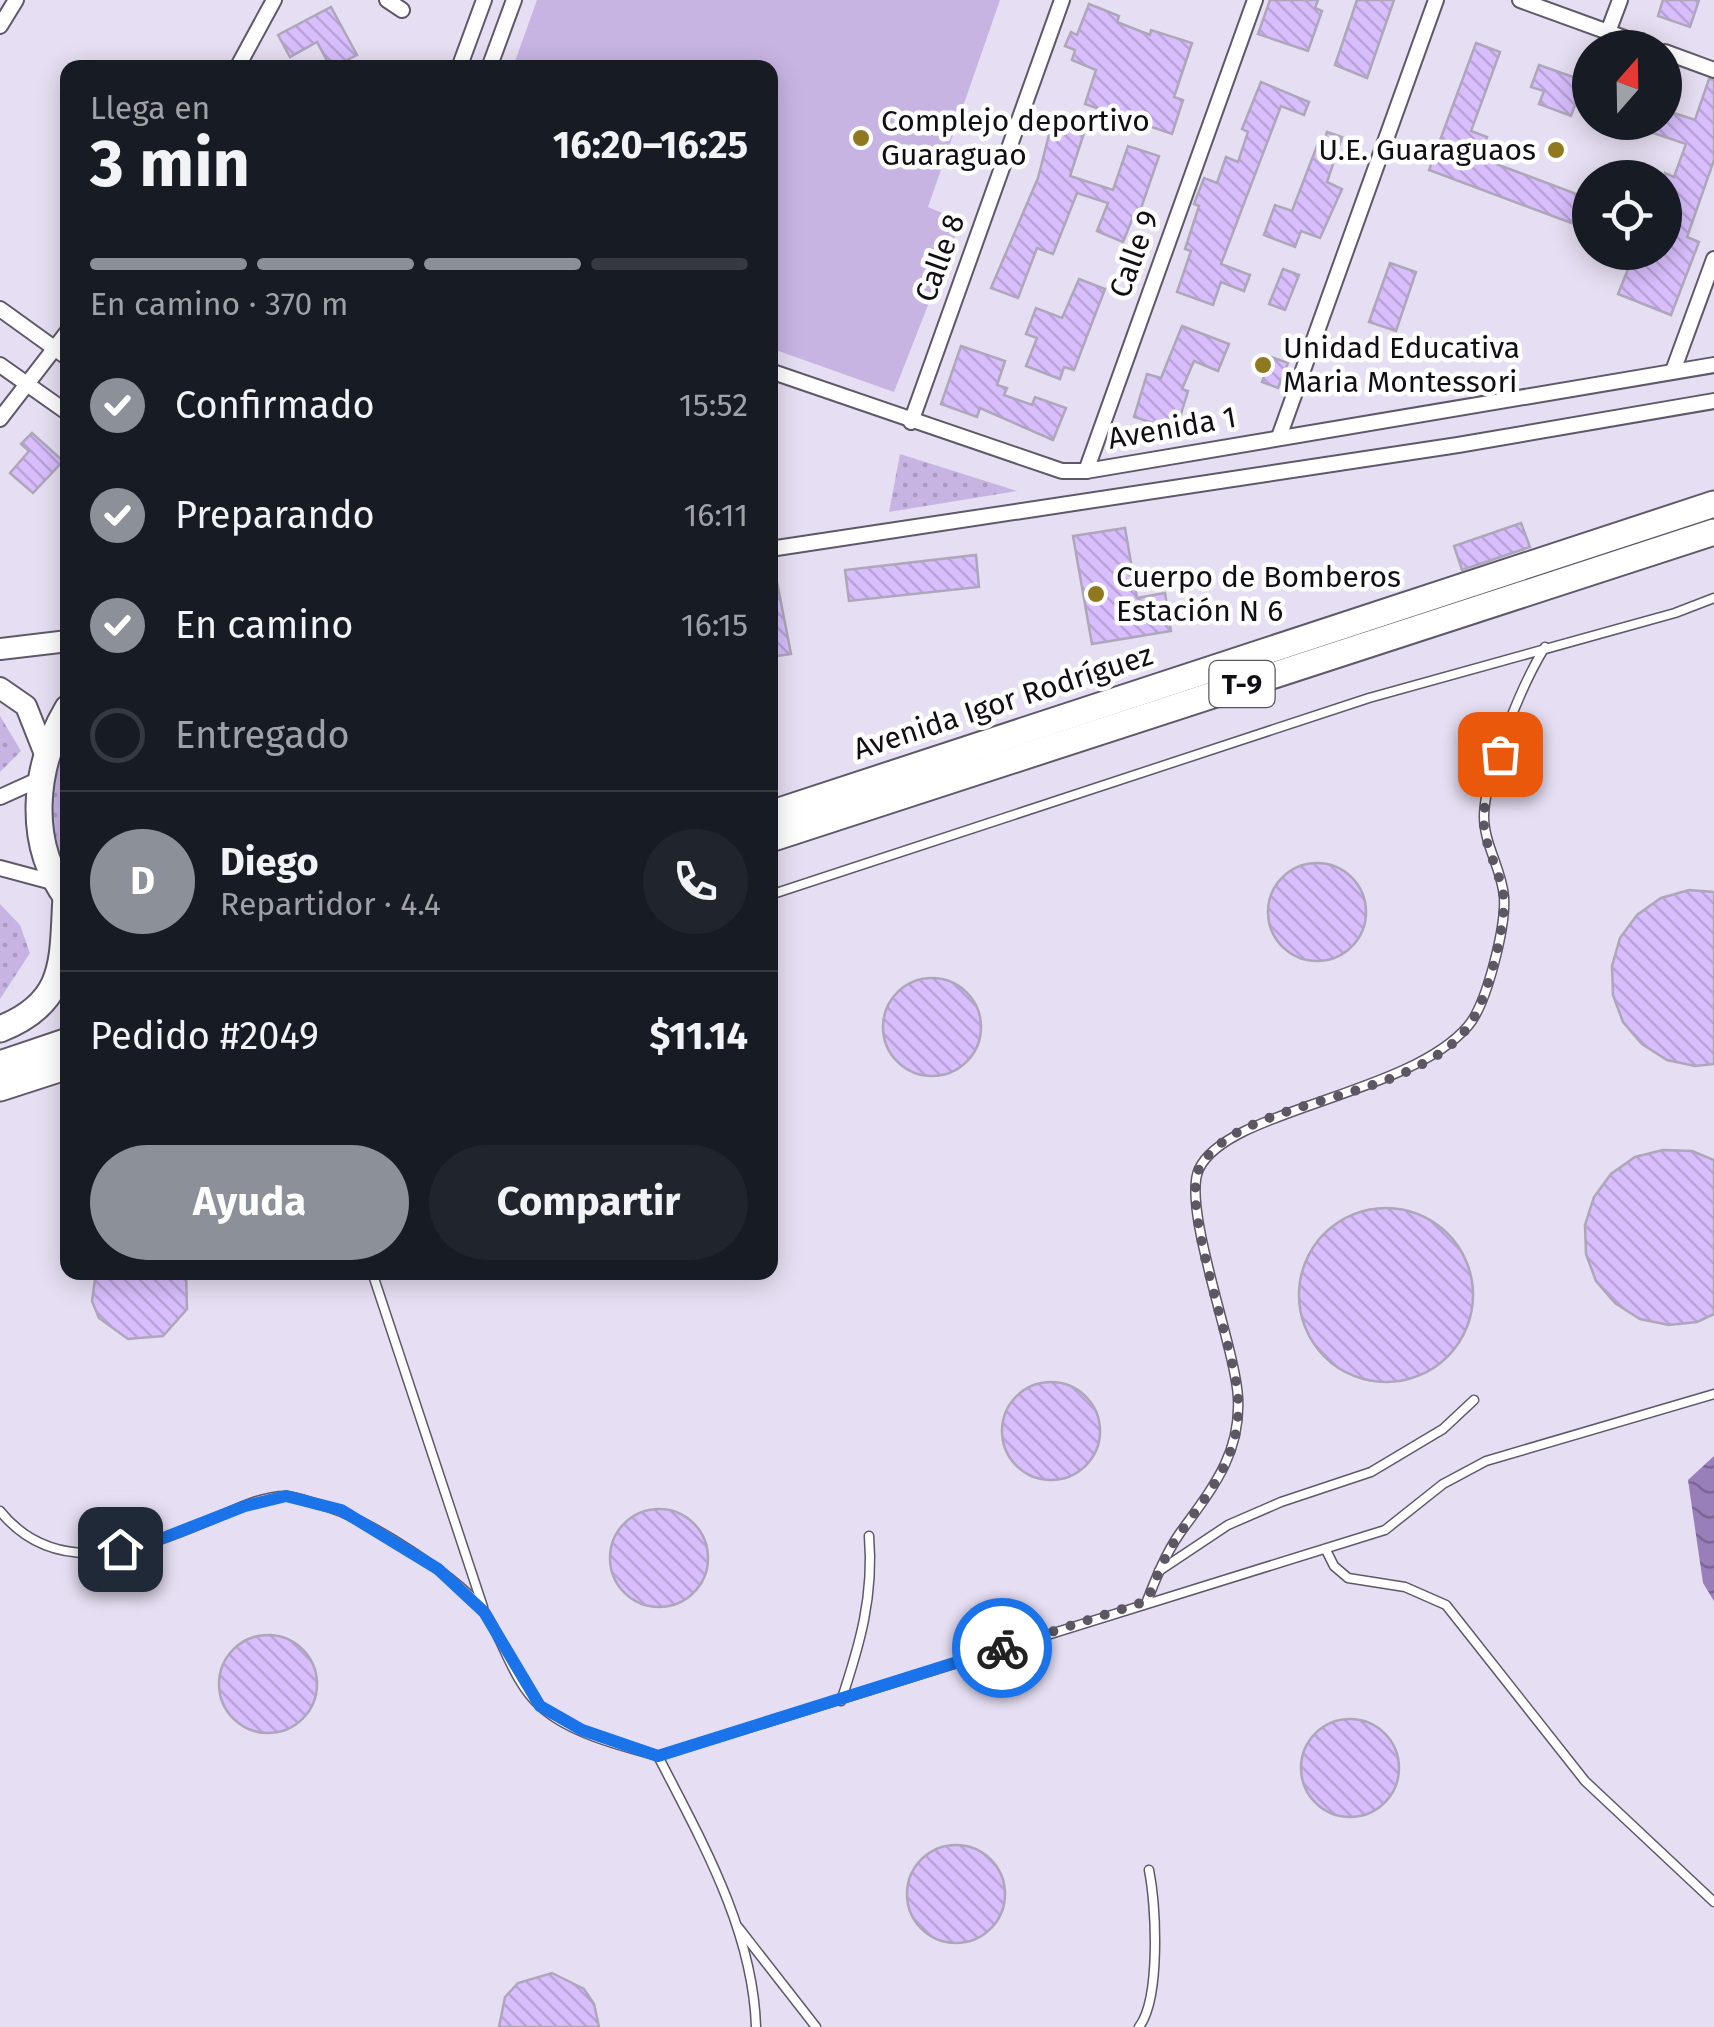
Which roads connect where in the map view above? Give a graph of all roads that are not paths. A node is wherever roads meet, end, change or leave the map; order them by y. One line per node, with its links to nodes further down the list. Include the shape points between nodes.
1 (16, 0): 12 (street)
2 (274, 0): 16 (street)
3 (387, 0): 11 (street)
4 (484, 0): 17 (street)
5 (514, 0): 18 (street)
6 (1062, 0): 32 (street, Calle 8)
7 (1255, 0): 34 (street, Calle 9)
8 (1436, 0): 33 (street)
9 (1520, 0): 13 (street)
10 (1620, 0): 14 (street)
11 (402, 10)
12 (0, 26)
13 (1602, 30)
14 (1609, 30)
15 (1682, 58): 19 (street)
16 (241, 60)
17 (462, 60)
18 (493, 60)
19 (1714, 70)
20 (1714, 259): 26 (street)
21 (0, 309): 22 (street)
22 (60, 352)
23 (60, 354): 28 (street)
24 (0, 364): 28 (street)
25 (1714, 364): 26 (street, Avenida 1)
26 (1673, 372): 33 (street, Avenida 1)
27 (778, 374): 32 (street, Avenida 1)
28 (28, 385): 30 (street); 31 (street)
29 (1714, 401): 37 (street)
30 (60, 408)
31 (0, 418)
32 (911, 422): 34 (street, Avenida 1, via 1062,471)
33 (1279, 438): 34 (street, Avenida 1)
34 (1086, 471)
35 (1714, 504): 46 (highway, Avenida Igor Rodríguez / T-9)
36 (1714, 532): 47 (highway, Avenida Igor Rodríguez / T-9)
37 (778, 549)
38 (1714, 598): 40 (lane)
39 (60, 641): 41 (street)
40 (1545, 647): 51 (lane); 64 (lane, via 1517,696 1484,812 1504,896 1492,969 1470,1024 1425,1063 1249,1128 1215,1147 1197,1171 1198,1221 1238,1397 1236,1430 1226,1470)
41 (0, 649)
42 (0, 688): 44 (street, via 26,706)
43 (60, 727): 44 (highway)
44 (43, 766): 45 (street); 49 (highway, via 42,840)
45 (0, 797)
46 (778, 811)
47 (778, 836)
48 (0, 868): 50 (street)
49 (60, 885)
50 (60, 892)
51 (778, 892)
52 (60, 973): 53 (highway, via 29,1015)
53 (0, 1029)
54 (60, 1044): 55 (highway)
55 (0, 1064)
56 (60, 1069): 57 (highway)
57 (0, 1088)
58 (375, 1280): 66 (lane)
59 (1714, 1394): 63 (lane, via 1486,1460 1442,1484 1386,1530)
60 (1474, 1400): 64 (lane, via 1443,1429 1371,1472 1228,1525)
61 (0, 1511): 66 (lane, via 18,1533 55,1552 93,1553 148,1544 286,1496 341,1510 438,1569)
62 (869, 1536): 67 (lane, via 869,1613)
63 (1326, 1550): 65 (lane); 70 (lane, via 1348,1578 1405,1587 1446,1605 1585,1782)
64 (1160, 1570): 65 (lane)
65 (1147, 1601): 67 (lane)
66 (484, 1612): 68 (lane, via 540,1706 582,1730)
67 (841, 1701): 68 (lane)
68 (658, 1756): 71 (lane, via 712,1861)
69 (1149, 1870): 74 (lane, via 1154,1951)
70 (1714, 1902)
71 (732, 1920): 72 (lane, via 754,1986); 73 (lane)
72 (756, 2027)
73 (816, 2027)
74 (1139, 2027)

